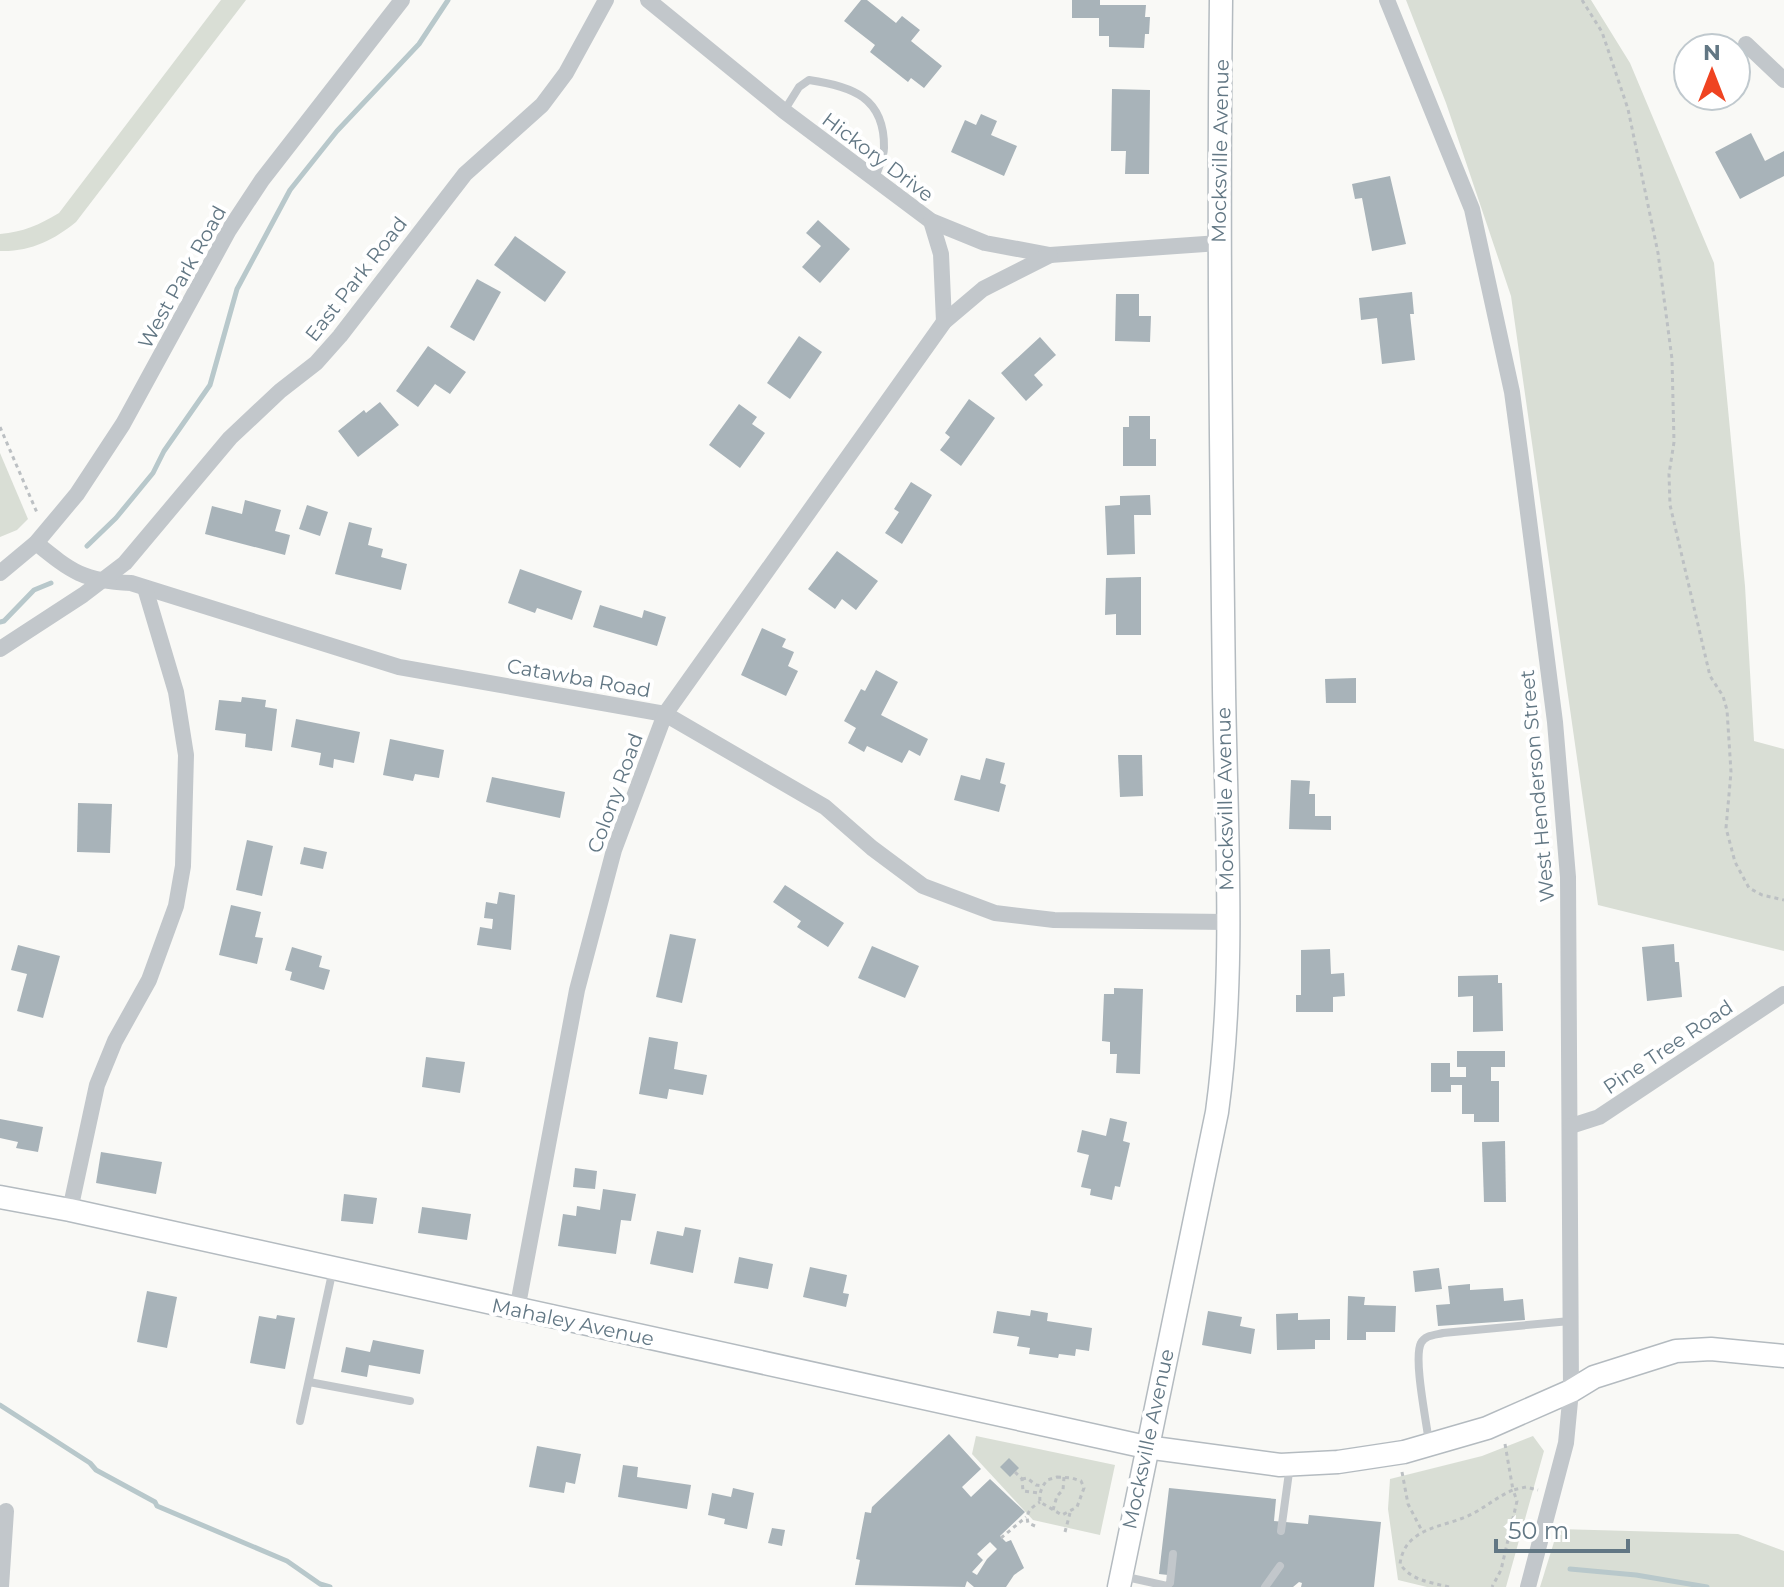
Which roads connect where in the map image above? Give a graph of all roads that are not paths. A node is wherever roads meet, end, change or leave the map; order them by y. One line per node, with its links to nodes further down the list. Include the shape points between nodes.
1 (402, 0): 14 (street, West Park Road, via 262,180 123,424 77,494)
2 (606, 0): 16 (street, East Park Road, via 542,105 465,174 316,363 230,438 125,563)
3 (648, 0): 8 (street, Hickory Drive)
4 (1221, 0): 11 (street, Mocksville Avenue)
5 (1387, 0): 22 (street, West Henderson Street, via 1472,209 1512,392 1555,722 1568,877)
6 (1752, 50): 7 (street)
7 (1784, 80)
8 (784, 111): 9 (street, Hickory Drive); 9 (lane, via 809,80 845,87 870,100 884,149)
9 (875, 179): 10 (street, Hickory Drive)
10 (931, 221): 12 (street, Hickory Drive, via 985,243); 13 (street, via 941,254)
11 (1219, 243): 12 (street, Hickory Drive); 20 (street, Mocksville Avenue)
12 (1050, 255): 13 (street, Colony Road, via 983,289)
13 (944, 322): 19 (street, Colony Road)
14 (36, 543): 15 (street, West Park Road); 16 (street, Catawba Road, via 76,574)
15 (0, 573)
16 (101, 582): 17 (street, Catawba Road); 18 (street, East Park Road)
17 (145, 588): 19 (street, Catawba Road, via 399,667); 24 (street, via 176,692 186,755 183,866 176,906 149,980 97,1085)
18 (0, 649)
19 (665, 714): 20 (street, Catawba Road, via 825,807 923,886 995,913 1054,920); 26 (street, Colony Road, via 614,850 577,990)
20 (1227, 922): 34 (street, Mocksville Avenue, via 1224,1064 1217,1112)
21 (1784, 994): 22 (street, Pine Tree Road, via 1599,1117)
22 (1571, 1126): 27 (street, West Henderson Street)
23 (0, 1197): 24 (street, Mahaley Avenue)
24 (70, 1210): 25 (street, Mahaley Avenue)
25 (334, 1268): 26 (street, Mahaley Avenue); 29 (lane)
26 (517, 1310): 34 (street, Mahaley Avenue)
27 (1571, 1321): 30 (street, West Henderson Street); 33 (lane, via 1427,1337 1418,1360)
28 (1784, 1356): 30 (street, Mahaley Avenue, via 1676,1351 1594,1377)
29 (309, 1382): 31 (lane); 32 (lane)
30 (1571, 1391): 33 (street, Mahaley Avenue, via 1487,1428); 44 (street, West Henderson Street, via 1566,1443)
31 (410, 1401)
32 (300, 1421)
33 (1429, 1444): 35 (street, Mahaley Avenue, via 1338,1462)
34 (1146, 1447): 35 (street, Mahaley Avenue); 40 (street, Mocksville Avenue)
35 (1290, 1464): 37 (lane)
36 (6, 1511): 42 (street)
37 (1281, 1531)
38 (1173, 1554): 41 (lane)
39 (1280, 1566): 43 (lane)
40 (1120, 1581): 41 (lane)
41 (1175, 1584)
42 (1, 1587)
43 (1265, 1587)
44 (1528, 1587)

